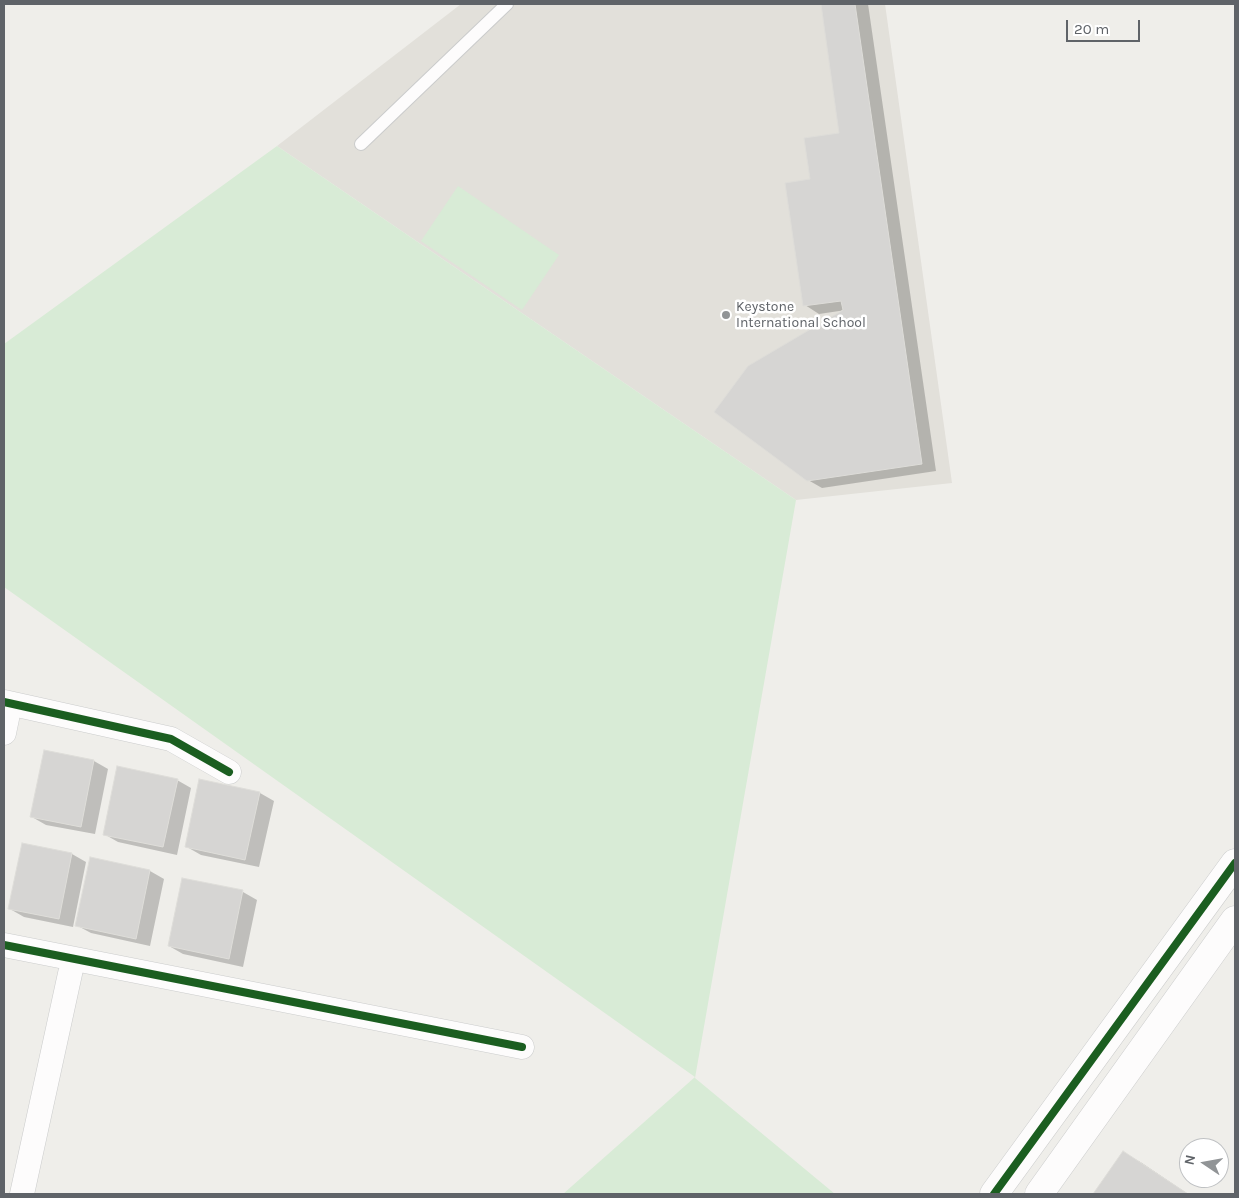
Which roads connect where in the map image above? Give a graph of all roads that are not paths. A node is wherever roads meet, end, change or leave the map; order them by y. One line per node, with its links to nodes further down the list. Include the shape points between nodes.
1 (507, 4): 2 (lane)
2 (360, 144)
3 (7, 703): 4 (street); 5 (street, via 171,739)
4 (4, 734)
5 (229, 772)
6 (1235, 863): 12 (street)
7 (1235, 920): 13 (street)
8 (4, 945): 9 (street)
9 (73, 960): 10 (street); 11 (street)
10 (522, 1048)
11 (22, 1194)
12 (994, 1194)
13 (1038, 1194)

